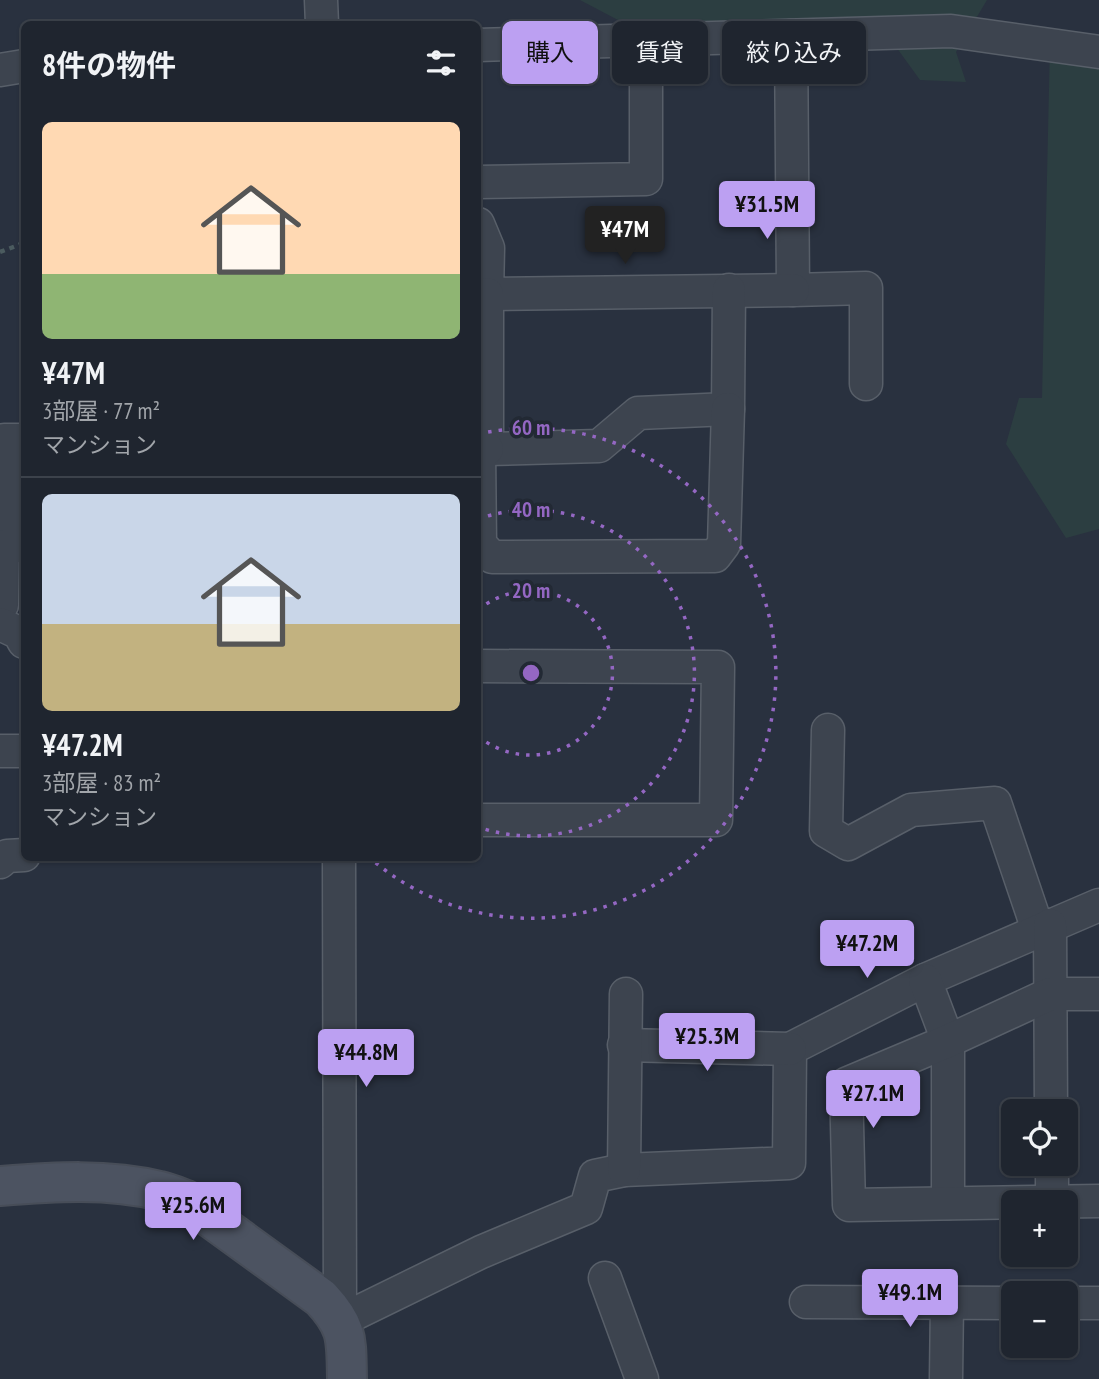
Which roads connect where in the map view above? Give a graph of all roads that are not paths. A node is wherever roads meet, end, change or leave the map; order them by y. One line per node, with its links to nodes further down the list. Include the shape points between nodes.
1 (321, 0): 2 (street)
2 (321, 21)
3 (866, 34): 6 (street, via 951,31)
4 (612, 41): 5 (street)
5 (481, 45)
6 (1099, 52)
7 (21, 66): 8 (street)
8 (0, 70)
9 (646, 84): 11 (street, via 646,179)
10 (791, 84): 14 (street)
11 (481, 182)
12 (481, 231): 15 (street, via 488,248)
13 (729, 290): 14 (street); 15 (street); 17 (street)
14 (793, 290): 16 (street, via 866,288)
15 (487, 294): 19 (street)
16 (866, 384)
17 (728, 410): 19 (street, via 638,413 599,446); 20 (street, via 724,544 715,556 492,557)
18 (21, 440): 21 (street, via 4,440)
19 (481, 449)
20 (481, 545)
21 (14, 546): 22 (street)
22 (0, 608)
23 (0, 624): 24 (street)
24 (21, 637)
25 (481, 666): 29 (street, via 718,667 716,820)
26 (828, 730): 34 (street, via 826,831 848,844 911,810 995,803)
27 (0, 751): 28 (street)
28 (21, 751)
29 (481, 820)
30 (21, 855): 32 (street, via 7,856)
31 (339, 861): 55 (street)
32 (0, 862)
33 (1099, 905): 34 (street)
34 (1044, 927): 35 (street); 37 (street)
35 (925, 980): 39 (street); 41 (street)
36 (626, 994): 40 (street)
37 (1050, 994): 38 (street); 39 (street); 42 (street)
38 (1099, 994)
39 (948, 1041): 48 (street); 48 (street, via 846,1084 849,1205)
40 (624, 1045): 41 (street); 43 (street)
41 (790, 1049): 43 (street, via 789,1163)
42 (1051, 1099)
43 (624, 1170): 55 (street, via 594,1176 586,1208 481,1252)
44 (0, 1186): 55 (street, via 82,1182 136,1186 186,1200 321,1298)
45 (1001, 1201): 48 (street)
46 (1078, 1201): 47 (street)
47 (1099, 1201)
48 (948, 1202)
49 (606, 1278): 57 (street)
50 (806, 1302): 51 (street)
51 (947, 1303): 52 (street); 58 (street)
52 (1001, 1303)
53 (1078, 1303): 54 (street)
54 (1099, 1303)
55 (340, 1321): 56 (street)
56 (347, 1379)
57 (642, 1379)
58 (946, 1379)

